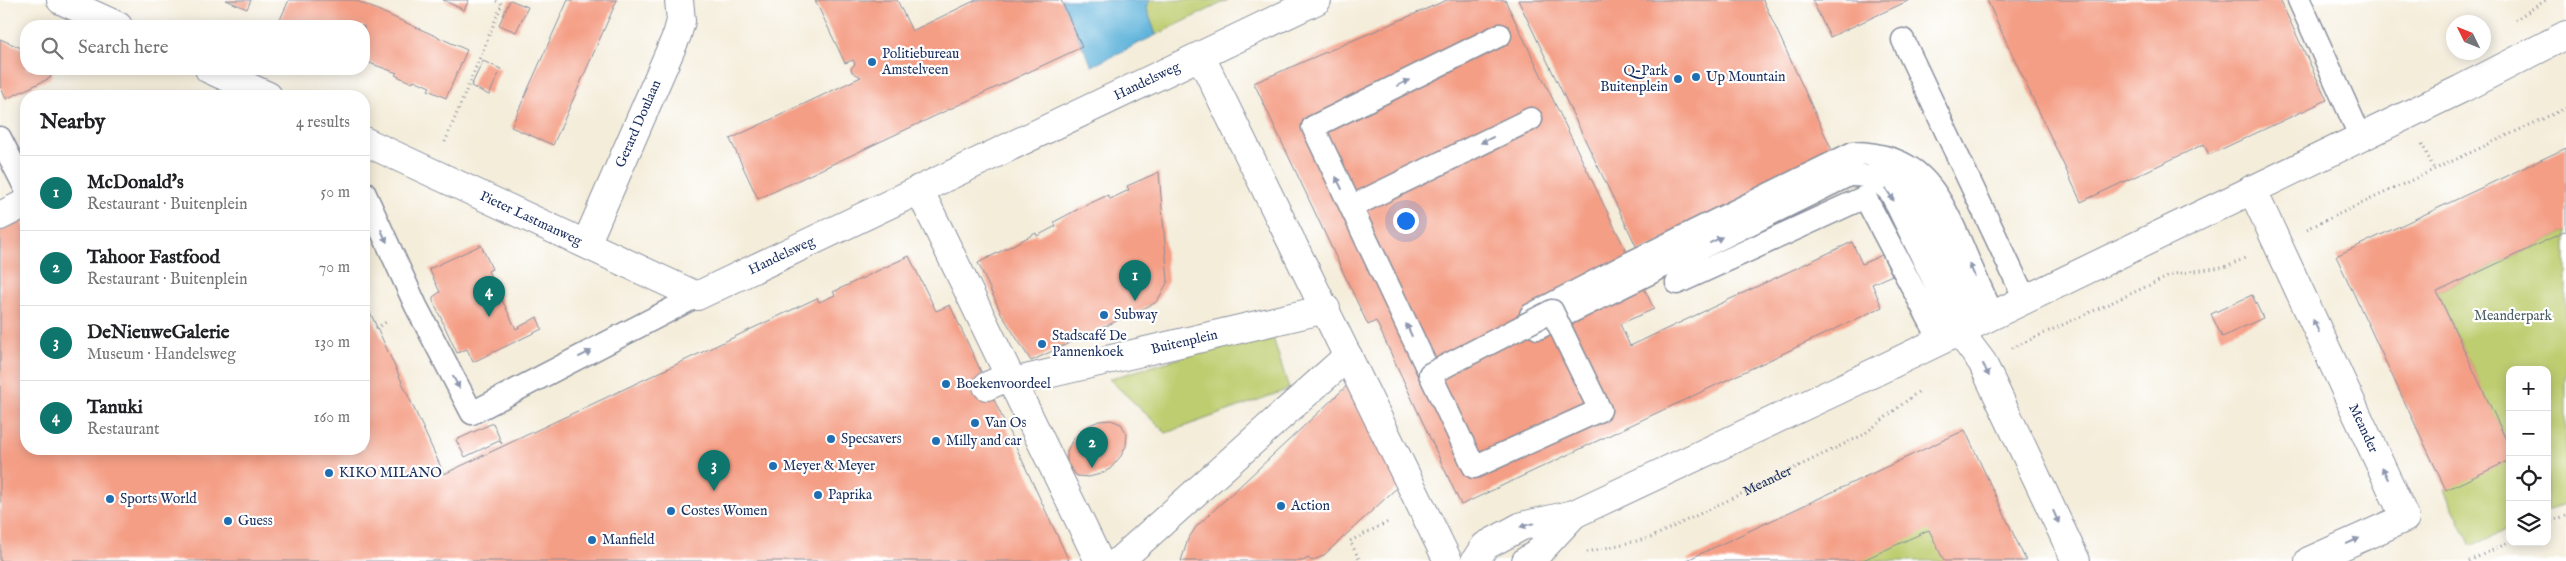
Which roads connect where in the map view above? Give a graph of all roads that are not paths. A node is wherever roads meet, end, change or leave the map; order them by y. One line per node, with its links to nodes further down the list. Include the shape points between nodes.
1 (62, 0): 5 (street)
2 (679, 0): 24 (street, Gerard Doulaan, via 681,21 677,35)
3 (1317, 0): 9 (street, Handelsweg)
4 (2299, 0): 14 (lane)
5 (105, 20)
6 (1500, 35): 21 (lane, one-way to 6, via 1313,127)
7 (2566, 35): 14 (street)
8 (1903, 40): 27 (lane)
9 (1201, 56): 17 (street, Handelsweg); 28 (street)
10 (220, 75): 11 (street)
11 (246, 90)
12 (1531, 119): 21 (lane, one-way to 21)
13 (0, 138): 16 (lane)
14 (2361, 138): 18 (street)
15 (370, 143): 24 (street, Pieter Lastmanweg)
16 (20, 177)
17 (919, 188): 26 (street, Handelsweg); 33 (street)
18 (2252, 189): 27 (street); 41 (street, Meander, one-way to 18, via 2405,518)
19 (370, 205): 26 (lane, Handelsweg, one-way to 26, via 416,306 472,413)
20 (20, 206): 22 (street)
21 (1351, 207): 32 (lane, one-way to 21)
22 (0, 216)
23 (1692, 239): 29 (lane)
24 (586, 244): 26 (street, Pieter Lastmanweg)
25 (1677, 283): 30 (lane, via 1865,197)
26 (697, 296)
27 (2025, 299): 30 (street)
28 (1326, 308): 31 (street); 33 (street, Buitenplein)
29 (1552, 311): 32 (lane, bridge); 32 (lane, bridge, via 1600,410 1474,467)
30 (1966, 327): 30 (lane, one-way to 30, via 1944,206 1933,187 1922,175 1891,158 1873,153 1853,153 1632,262 1479,343 1484,355 1854,174 1882,183 1891,193); 34 (street, via 1836,392); 40 (street, one-way to 40)
31 (1348, 356): 37 (street); 38 (street)
32 (1430, 374)
33 (1003, 381): 36 (street)
34 (1574, 514): 35 (street); 39 (street, one-way to 39, via 1522,526 1485,546)
35 (1531, 558)
36 (1099, 561)
37 (1119, 561)
38 (1448, 561)
39 (1475, 561)
40 (2076, 561)
41 (2309, 561)

